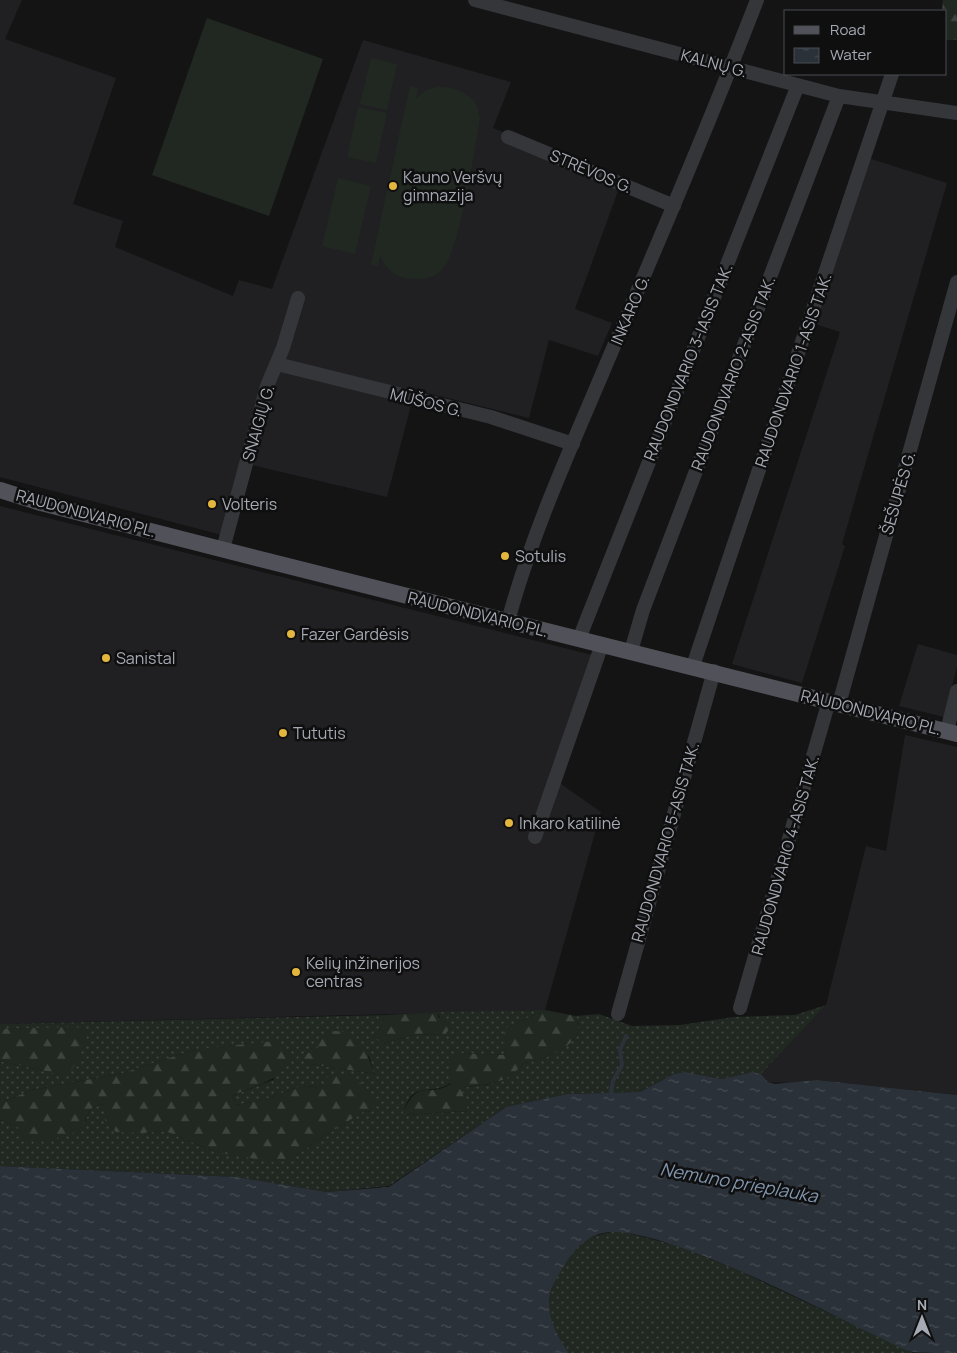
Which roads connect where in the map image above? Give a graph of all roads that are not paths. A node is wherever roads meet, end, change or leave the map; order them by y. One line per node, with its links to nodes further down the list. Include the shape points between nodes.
1 (475, 0): 3 (street, KALNŲ G.)
2 (757, 0): 3 (street, INKARO G.)
3 (731, 68): 5 (street, KALNŲ G.); 10 (street, INKARO G.)
4 (892, 75): 7 (street, RAUDONDVARIO 1-ASIS TAK.)
5 (798, 85): 6 (street, KALNŲ G.); 18 (street, RAUDONDVARIO 3-IASIS TAK.)
6 (839, 96): 7 (street, KALNŲ G.); 20 (street, RAUDONDVARIO 2-ASIS TAK., via 646,601)
7 (883, 104): 8 (street, KALNŲ G.); 21 (street, RAUDONDVARIO 1-ASIS TAK.)
8 (957, 113)
9 (508, 137): 10 (street, STRĖVOS G.)
10 (674, 206): 14 (street, INKARO G.)
11 (957, 282): 24 (street, ŠEŠUPĖS G.)
12 (298, 298): 13 (street, SNAIGIŲ G.)
13 (277, 364): 14 (street, MŪŠOS G., via 491,417); 16 (street, SNAIGIŲ G., via 267,386)
14 (573, 444): 17 (street, INKARO G., via 528,556)
15 (0, 490): 16 (main road, RAUDONDVARIO PL.)
16 (223, 549): 17 (main road, RAUDONDVARIO PL.)
17 (508, 621): 18 (main road, RAUDONDVARIO PL.)
18 (578, 638): 19 (main road, RAUDONDVARIO PL.)
19 (602, 644): 20 (main road, RAUDONDVARIO PL.); 26 (street)
20 (631, 651): 21 (main road, RAUDONDVARIO PL.)
21 (694, 666): 22 (main road, RAUDONDVARIO PL.)
22 (714, 671): 24 (main road, RAUDONDVARIO PL.); 28 (street, RAUDONDVARIO 5-ASIS TAK.)
23 (957, 690): 25 (street)
24 (834, 703): 25 (main road, RAUDONDVARIO PL.); 27 (street, RAUDONDVARIO 4-ASIS TAK.)
25 (952, 732)
26 (535, 837)
27 (740, 1008)
28 (618, 1014)

